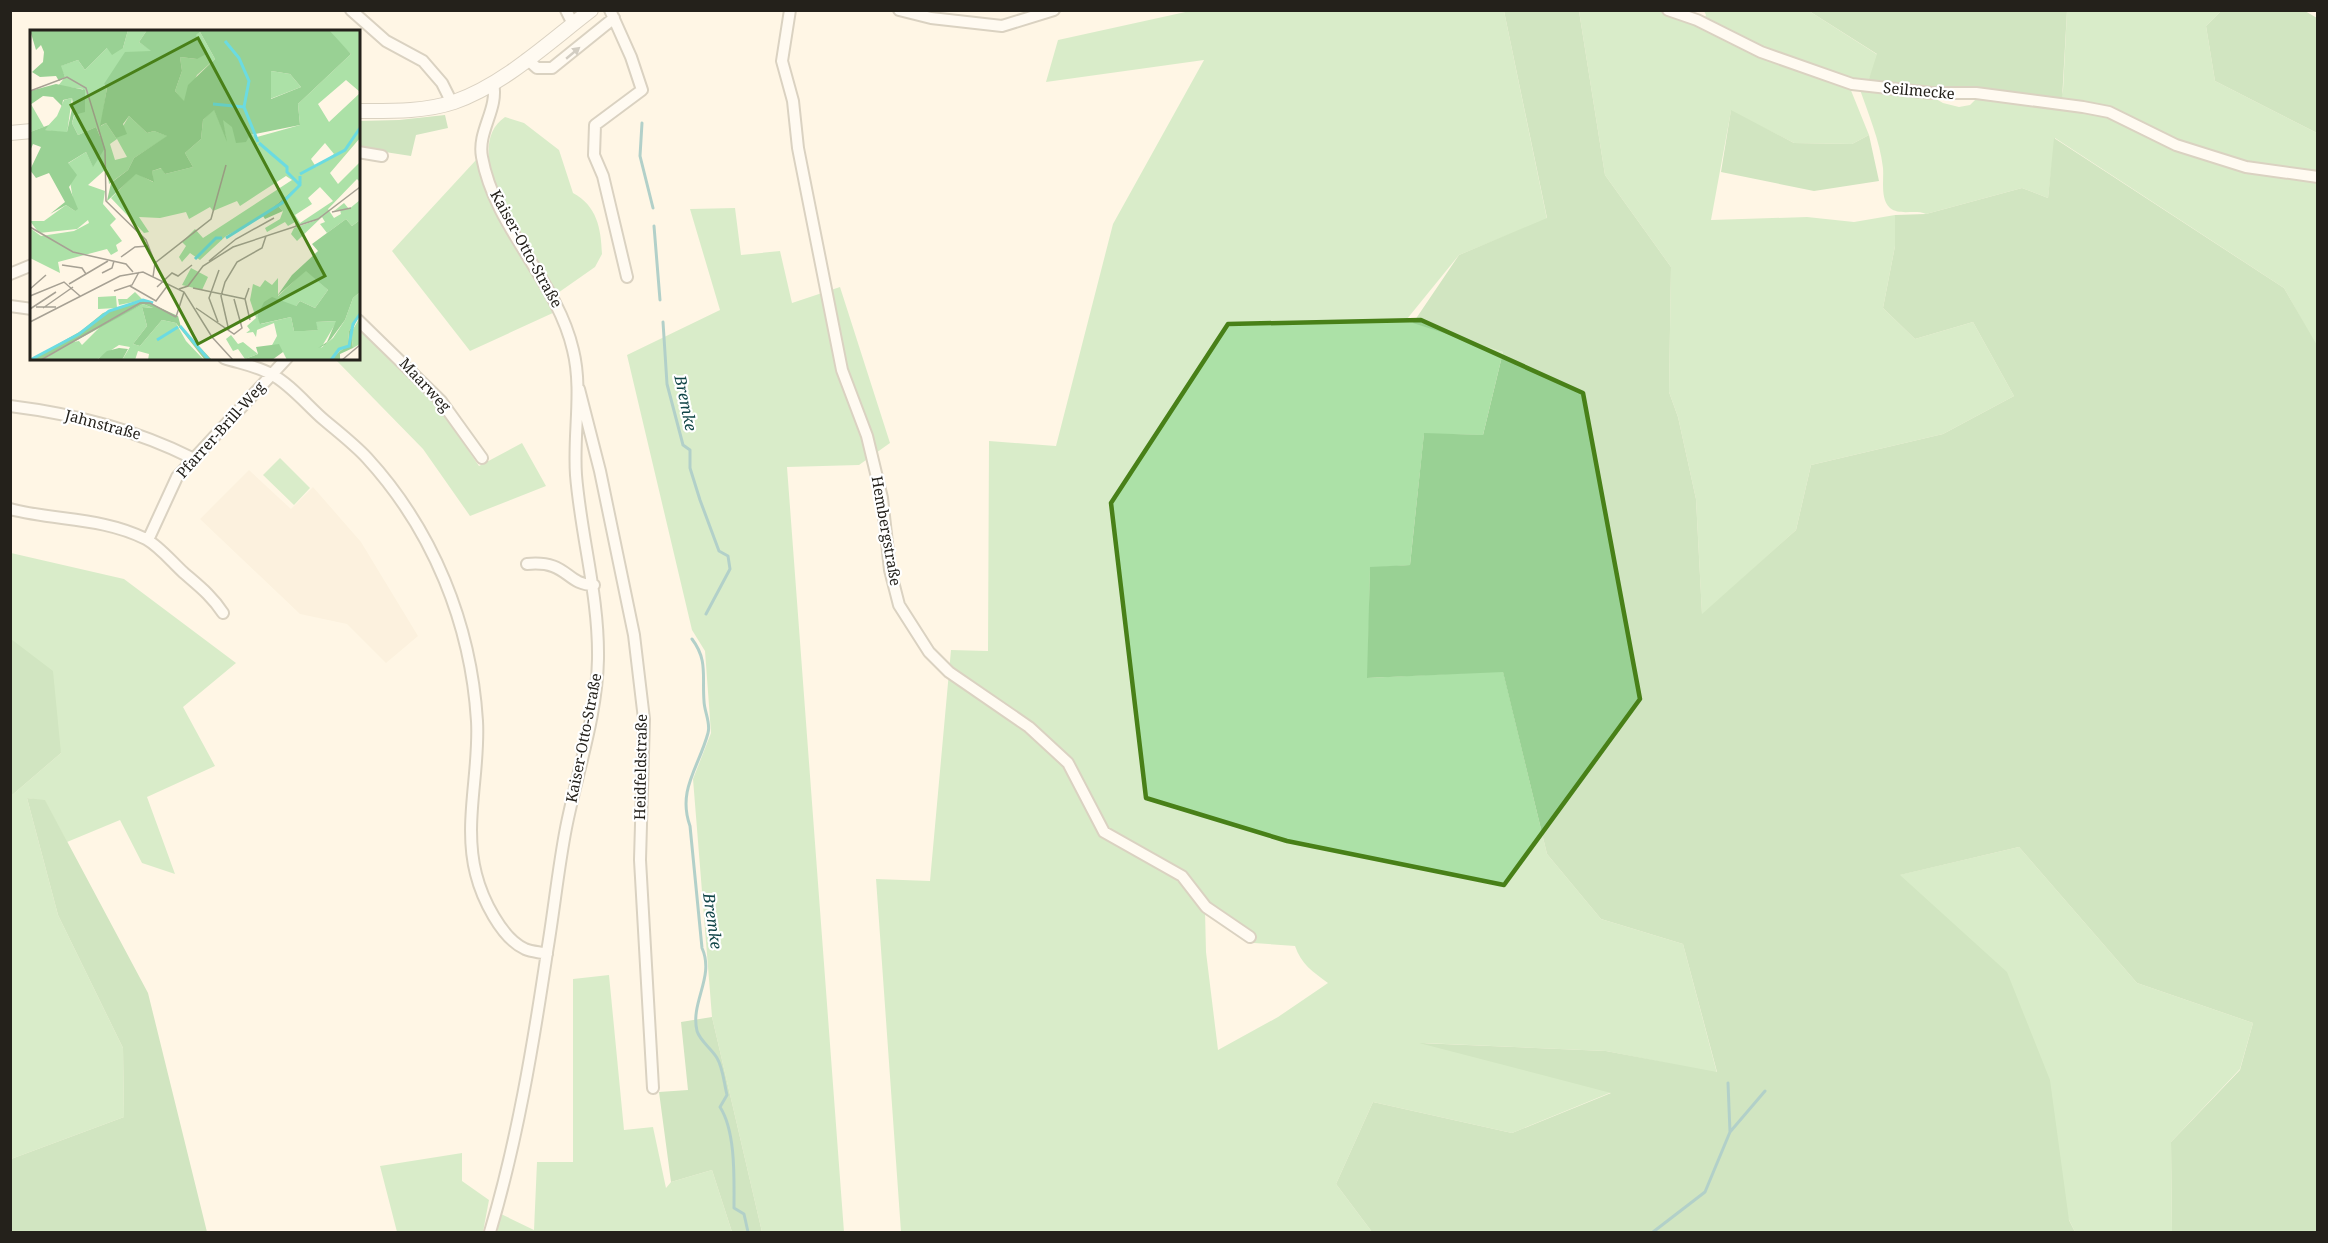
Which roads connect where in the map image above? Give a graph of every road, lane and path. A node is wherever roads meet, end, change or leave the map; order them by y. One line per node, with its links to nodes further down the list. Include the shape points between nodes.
1 (351, 10): 13 (street, via 386,41 423,61 442,83)
2 (566, 10): 10 (street)
3 (591, 10): 10 (main road)
4 (790, 10): 38 (street, Hembergstraße, via 782,61 793,101 798,148 842,370 867,436 882,498 890,570 899,605 928,652 949,672 1053,747 1068,763 1104,832 1182,876 1206,907)
5 (899, 10): 9 (street)
6 (1054, 10): 9 (street, via 1002,26)
7 (1668, 10): 19 (street, Seilmecke, via 1761,52 1852,84 1932,93 1976,93 2083,107 2118,116 2176,145 2246,166)
8 (612, 14): 11 (street, one-way to 8, via 537,68 552,68); 22 (street, via 642,90 595,125 594,155 603,176)
9 (941, 15)
10 (573, 24): 11 (main road)
11 (526, 59): 12 (main road)
12 (493, 82): 13 (main road); 29 (street, Kaiser-Otto-Straße, via 493,103 480,140 482,160 503,214 563,315)
13 (452, 103): 14 (main road, via 406,110)
14 (360, 111)
15 (30, 131): 16 (main road)
16 (10, 133)
17 (360, 152): 18 (street)
18 (382, 156)
19 (2318, 177)
20 (30, 266): 21 (street)
21 (10, 274)
22 (627, 277)
23 (10, 306): 24 (street)
24 (30, 309)
25 (360, 322): 32 (street, Maarweg, via 441,401)
26 (230, 360): 28 (street)
27 (285, 360): 28 (street, Pfarrer-Brill-Weg)
28 (272, 374): 31 (street, Pfarrer-Brill-Weg); 39 (street, via 366,457 424,537 465,633 477,718 471,851 476,875 487,903 505,931 524,949)
29 (577, 380): 36 (street, Kaiser-Otto-Straße, via 577,484); 40 (street, Heidfeldstraße, via 634,635 644,719 640,860)
30 (10, 406): 31 (street, Jahnstraße, via 97,421)
31 (192, 458): 34 (street, Pfarrer-Brill-Weg, via 177,477)
32 (482, 458)
33 (10, 509): 34 (street, via 105,524)
34 (148, 540): 37 (street, via 214,598)
35 (527, 564): 36 (street, via 553,565 579,584)
36 (594, 585): 39 (street, Kaiser-Otto-Straße, via 598,657 595,699 566,828)
37 (223, 613)
38 (1250, 937)
39 (547, 954): 41 (street, Kaiser-Otto-Straße, via 510,1159)
40 (654, 1088)
41 (490, 1233)

